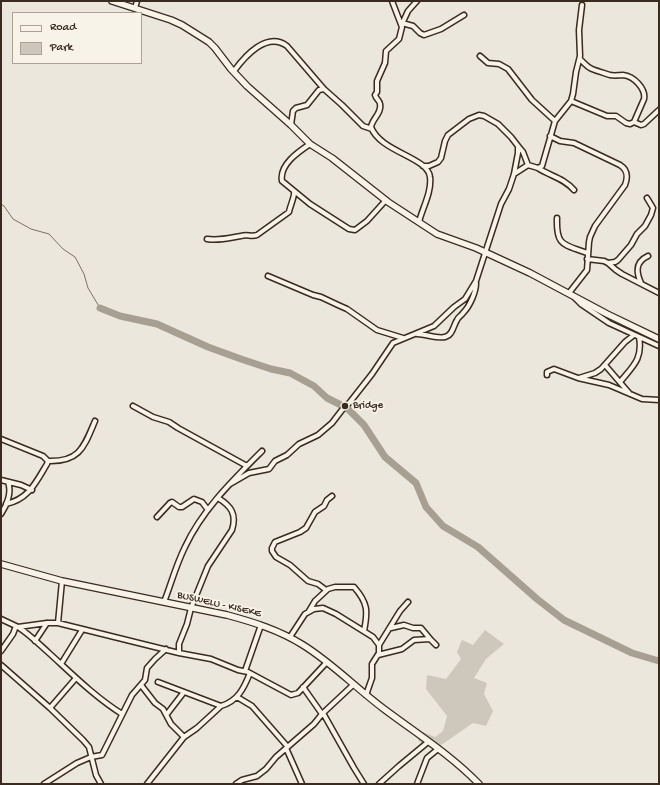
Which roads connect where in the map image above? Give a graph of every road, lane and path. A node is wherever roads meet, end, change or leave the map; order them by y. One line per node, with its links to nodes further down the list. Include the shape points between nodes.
1 (112, 1): 6 (street)
2 (137, 1): 6 (street)
3 (392, 1): 8 (street)
4 (417, 1): 8 (street, via 408,11)
5 (582, 5): 10 (street, via 579,30)
6 (135, 8): 11 (street, via 182,25 215,48)
7 (464, 15): 8 (street, via 442,29 424,35 413,26)
8 (402, 24): 18 (street, via 400,37 386,51 385,63 377,80 375,97 380,106 371,124)
9 (480, 56): 15 (street, via 488,63 499,64 508,69 532,100)
10 (580, 59): 13 (street); 16 (street, via 594,70 610,75 624,75 637,83 645,96)
11 (234, 71): 12 (street, via 255,48 277,41 282,42); 17 (street)
12 (324, 89): 17 (street, via 319,90 305,106 293,111); 18 (street, via 363,126)
13 (571, 101): 15 (street); 16 (street, via 607,116 616,116 626,123)
14 (659, 110): 16 (street, via 644,124)
15 (555, 121): 19 (street)
16 (634, 122)
17 (291, 125): 20 (street)
18 (372, 130): 23 (street, via 378,139)
19 (550, 136): 24 (street, via 544,163); 33 (street, via 560,142 574,143 620,165 627,174 625,185 595,226)
20 (310, 144): 27 (street, via 292,158 281,176 282,181); 29 (street)
21 (518, 146): 22 (street); 23 (street, via 498,124 479,115 469,119 448,135 438,162); 25 (street)
22 (528, 165): 24 (street); 25 (street)
23 (423, 166): 31 (street, via 430,178)
24 (538, 168): 26 (street, via 564,181)
25 (514, 174): 34 (street, via 501,204)
26 (574, 190)
27 (294, 191): 29 (street, via 352,230 367,220); 32 (street, via 289,212 257,234 220,240)
28 (647, 198): 37 (street, via 653,208 649,221 618,260)
29 (386, 200): 31 (street)
30 (557, 218): 33 (street, via 561,241 571,248)
31 (419, 222): 34 (street, via 437,234)
32 (207, 239)
33 (587, 252): 36 (street)
34 (486, 253): 39 (street); 42 (street)
35 (648, 256): 40 (street, via 637,266)
36 (588, 259): 37 (street); 42 (street, via 586,273)
37 (608, 263): 40 (street)
38 (268, 276): 47 (street, via 347,309 377,330)
39 (476, 281): 44 (street, via 465,300 434,326); 44 (street, via 469,304 448,336 439,338)
40 (641, 284): 41 (street)
41 (659, 292)
42 (569, 293): 43 (street)
43 (575, 296): 45 (street, via 581,304 604,320); 48 (street)
44 (413, 334): 47 (street)
45 (634, 335): 46 (street); 50 (street)
46 (639, 337): 49 (street); 53 (street, via 640,356)
47 (403, 338): 64 (street, via 393,343 338,417 318,435 299,444 287,456 275,461 271,468 249,473)
48 (659, 339)
49 (659, 346)
50 (605, 365): 52 (street, via 595,373); 53 (street)
51 (546, 375): 52 (street, via 554,369)
52 (578, 378): 54 (street)
53 (620, 382): 54 (street)
54 (630, 394): 55 (street, via 642,399)
55 (659, 400)
56 (133, 406): 61 (street, via 153,417 170,422)
57 (95, 421): 60 (street, via 79,452 65,460)
58 (1, 439): 60 (street, via 43,456)
59 (262, 451): 61 (street)
60 (48, 461): 65 (street)
61 (247, 466): 64 (street)
62 (1, 480): 63 (street)
63 (8, 482): 65 (street); 68 (street)
64 (230, 484): 67 (street)
65 (32, 490): 68 (street, via 18,500)
66 (332, 496): 74 (street, via 315,512 306,528 275,542 272,548 276,557 308,581)
67 (218, 498): 69 (street); 77 (street, via 229,506 234,525 208,566)
68 (6, 504): 70 (street)
69 (208, 510): 71 (street, via 202,502 194,499 182,508 172,502); 75 (street, via 185,547)
70 (1, 514)
71 (157, 517)
72 (1, 564): 73 (street, BUSWELU - KISEKE)
73 (62, 580): 75 (street, BUSWELU - KISEKE); 81 (street)
74 (326, 590): 78 (street); 86 (street, via 335,587 356,588 367,612)
75 (164, 602): 77 (street, BUSWELU - KISEKE)
76 (408, 602): 84 (street)
77 (191, 608): 82 (street, BUSWELU - KISEKE); 94 (street)
78 (309, 611): 86 (street, via 322,608 329,610); 87 (street, via 302,617)
79 (1, 619): 83 (street)
80 (47, 623): 81 (street); 83 (street); 89 (street)
81 (58, 623): 85 (street)
82 (261, 625): 87 (street, BUSWELU - KISEKE); 99 (street)
83 (17, 626): 89 (street); 93 (street)
84 (391, 628): 88 (street, via 404,625 421,628); 90 (street)
85 (82, 630): 92 (street); 97 (street)
86 (364, 631): 90 (street)
87 (290, 637): 96 (street, BUSWELU - KISEKE)
88 (430, 639): 91 (street); 95 (street, via 414,640 402,649)
89 (35, 641): 97 (street)
90 (379, 644): 95 (street)
91 (436, 645)
92 (166, 649): 94 (street); 103 (street, via 147,668 145,680)
93 (1, 651)
94 (179, 653): 99 (street, via 211,659)
95 (378, 655): 107 (street, via 372,664 372,678)
96 (327, 662): 104 (street, BUSWELU - KISEKE); 105 (street)
97 (61, 664): 101 (street)
98 (1, 665): 110 (street)
99 (245, 671): 100 (street)
100 (250, 673): 105 (street, via 291,695 298,693); 108 (street)
101 (76, 678): 110 (street); 112 (street)
102 (158, 682): 106 (street)
103 (141, 685): 112 (street, via 132,695); 113 (street, via 151,700)
104 (353, 685): 107 (street, BUSWELU - KISEKE); 111 (street)
105 (303, 687): 111 (street)
106 (184, 692): 109 (street); 113 (street)
107 (366, 695): 115 (street, BUSWELU - KISEKE)
108 (237, 697): 109 (street); 116 (street, via 252,706)
109 (221, 706): 114 (street)
110 (50, 708): 118 (street, via 83,740 89,748)
111 (323, 713): 116 (street); 124 (street)
112 (122, 714): 118 (street, via 104,753)
113 (167, 714): 114 (street, via 171,724)
114 (184, 737): 121 (street)
115 (428, 742): 117 (street, BUSWELU - KISEKE); 125 (street)
116 (287, 747): 122 (street, via 257,776); 123 (street)
117 (438, 749): 126 (street, via 427,758); 127 (street, BUSWELU - KISEKE)
118 (91, 757): 119 (street); 120 (street)
119 (44, 784)
120 (100, 784)
121 (147, 784)
122 (236, 784)
123 (302, 784)
124 (364, 784)
125 (379, 784)
126 (417, 784)
127 (479, 784)

